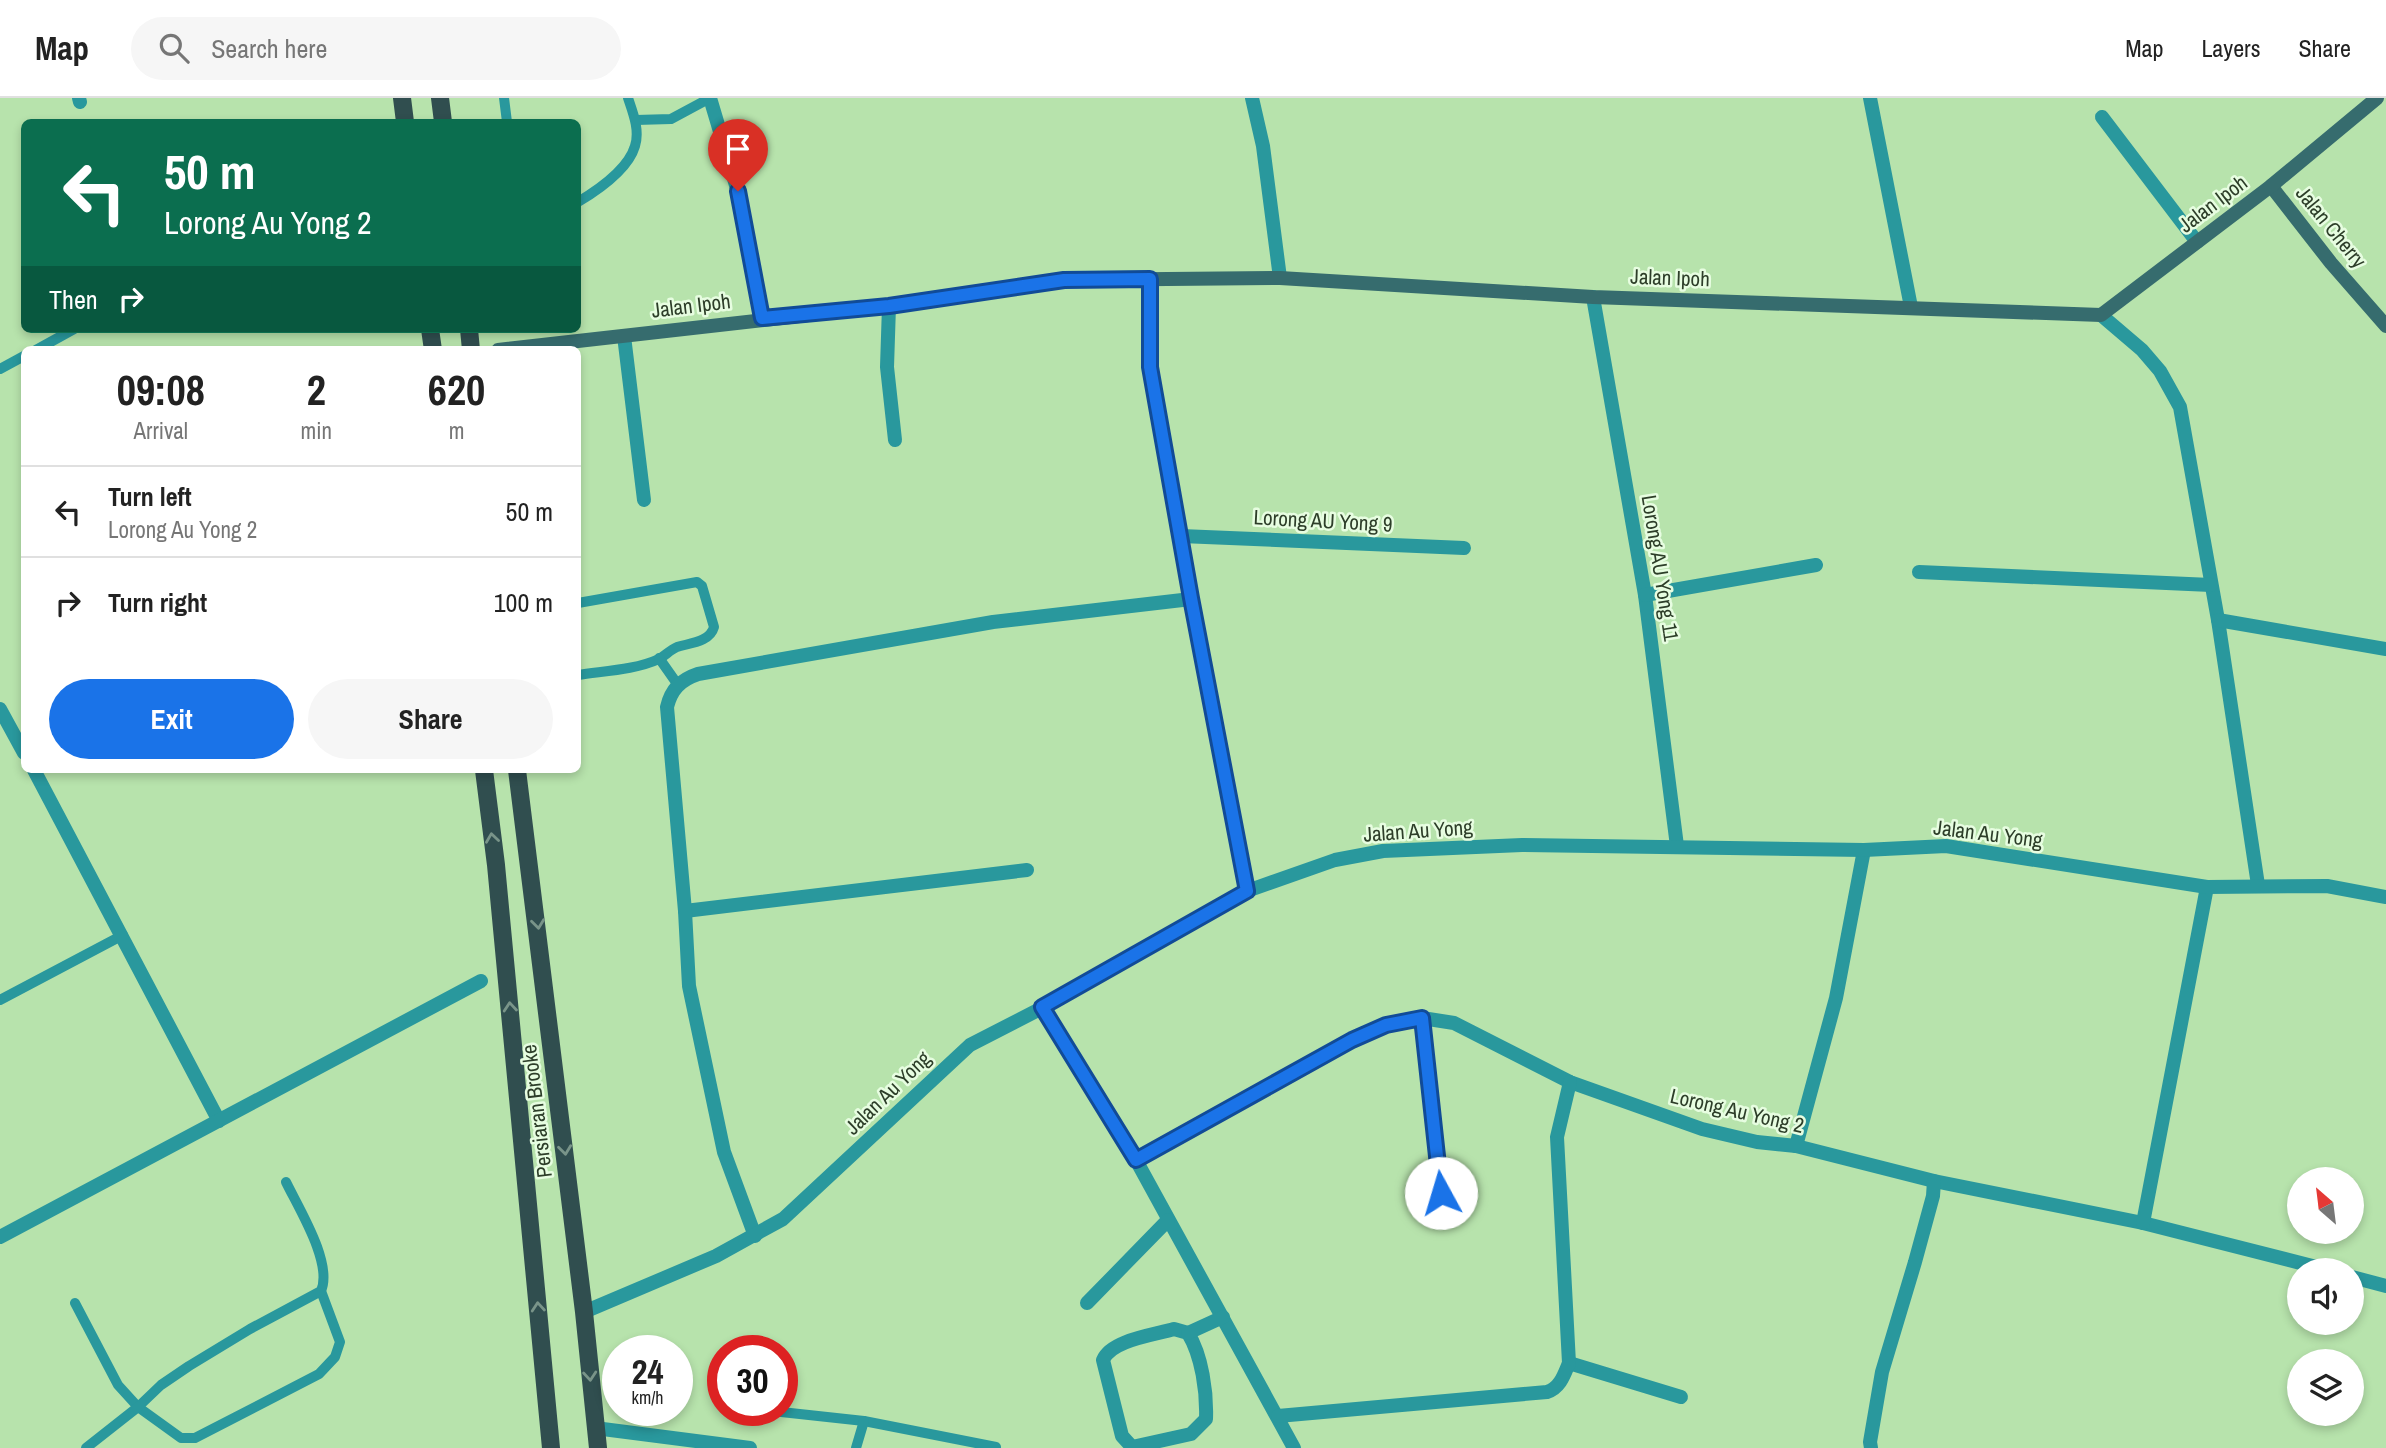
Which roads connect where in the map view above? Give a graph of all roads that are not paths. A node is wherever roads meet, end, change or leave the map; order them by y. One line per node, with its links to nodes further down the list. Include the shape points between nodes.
1 (402, 98): 10 (main road)
2 (440, 98): 11 (main road)
3 (504, 98): 12 (lane)
4 (628, 98): 13 (lane)
5 (710, 98): 13 (lane, via 671,119); 23 (street, via 738,191)
6 (1252, 98): 17 (street)
7 (1870, 98): 21 (street)
8 (2377, 98): 14 (street, Jalan Ipoh)
9 (2102, 117): 16 (street)
10 (405, 119)
11 (443, 119)
12 (507, 119)
13 (636, 120): 15 (lane, via 635,145 628,158 614,176)
14 (2271, 186): 16 (street, Jalan Ipoh); 24 (street, Jalan Cherry)
15 (581, 200)
16 (2197, 242): 22 (street, Jalan Ipoh)
17 (1280, 278): 18 (street, Jalan Ipoh); 19 (street, Jalan Ipoh)
18 (1150, 279): 20 (street, Jalan Ipoh, via 1064,280); 33 (street, via 1150,367)
19 (1593, 297): 21 (street, Jalan Ipoh); 38 (street, Lorong AU Yong 11)
20 (889, 306): 23 (street, Jalan Ipoh); 31 (street, via 887,367)
21 (1911, 307): 22 (street, Jalan Ipoh)
22 (2101, 315): 37 (street, via 2160,370 2180,407)
23 (762, 318): 26 (street, Jalan Ipoh)
24 (2386, 326)
25 (67, 333): 27 (lane)
26 (624, 336): 28 (street, Jalan Ipoh); 32 (street)
27 (43, 346)
28 (534, 346)
29 (21, 358): 30 (lane)
30 (0, 369)
31 (895, 439)
32 (644, 500)
33 (1181, 536): 34 (street, Lorong AU Yong 9); 39 (street)
34 (1464, 548)
35 (1816, 565): 38 (street)
36 (1919, 572): 37 (street)
37 (2211, 585): 41 (street)
38 (1645, 595): 51 (street, Lorong AU Yong 11)
39 (1191, 598): 45 (street, via 993,622 698,674); 56 (street)
40 (581, 602): 43 (lane, via 697,582 702,586 713,632)
41 (2218, 620): 42 (street); 54 (street)
42 (2386, 649)
43 (659, 659): 44 (lane); 45 (lane)
44 (581, 675)
45 (678, 685): 58 (street, via 667,708)
46 (0, 709): 47 (street)
47 (21, 748)
48 (36, 773): 59 (street)
49 (484, 773): 93 (main road, Persiaran Brooke, one-way to 49)
50 (517, 773): 81 (main road, Persiaran Brooke, one-way to 81)
51 (1677, 846): 52 (street, Jalan Au Yong); 56 (street, Jalan Au Yong, via 1522,845 1383,851 1335,860)
52 (1864, 850): 55 (street, Jalan Au Yong, via 1946,846); 66 (street, via 1836,998)
53 (1027, 870): 58 (street)
54 (2258, 885): 55 (street, Jalan Au Yong); 57 (street, Jalan Au Yong, via 2327,886)
55 (2207, 887): 72 (street)
56 (1247, 891): 62 (street, Jalan Au Yong)
57 (2386, 897)
58 (685, 911): 73 (street, via 689,986 724,1152)
59 (123, 935): 61 (lane); 65 (street)
60 (481, 981): 65 (street)
61 (0, 1000)
62 (1042, 1007): 67 (street); 73 (street, Jalan Au Yong, via 970,1045 783,1219)
63 (1422, 1018): 64 (street, Lorong Au Yong 2, via 1454,1023); 67 (street, Lorong Au Yong 2, via 1386,1025 1352,1040); 70 (street)
64 (1570, 1082): 66 (street, Lorong Au Yong 2, via 1702,1129); 84 (street, via 1557,1159)
65 (219, 1121): 74 (street)
66 (1796, 1146): 68 (street, Lorong Au Yong 2)
67 (1136, 1160): 71 (street)
68 (1934, 1181): 72 (street, Lorong Au Yong 2); 98 (street, via 1882,1372)
69 (286, 1182): 78 (lane, via 321,1258)
70 (1441, 1193)
71 (1168, 1220): 80 (street); 82 (street)
72 (2143, 1223): 75 (street, Lorong Au Yong 2)
73 (755, 1236): 81 (street, Jalan Au Yong)
74 (0, 1237)
75 (2287, 1260)
76 (2364, 1280): 77 (street)
77 (2386, 1286)
78 (321, 1292): 86 (lane, via 189,1366); 86 (lane, via 340,1342 335,1357 319,1374 195,1438 181,1438)
79 (75, 1303): 86 (lane, via 118,1385)
80 (1087, 1303)
81 (584, 1312): 90 (main road, Persiaran Brooke, one-way to 90)
82 (1223, 1317): 83 (street); 88 (street)
83 (1188, 1333): 83 (street, via 1199,1360 1206,1419 1191,1434 1132,1447 1122,1436 1106,1353 1118,1345 1174,1329)
84 (1569, 1363): 85 (street); 88 (street, via 1564,1377 1547,1392)
85 (1681, 1397)
86 (138, 1407): 92 (lane)
87 (798, 1414): 89 (lane)
88 (1278, 1416): 97 (street)
89 (864, 1421): 91 (lane); 96 (lane)
90 (595, 1428): 94 (main road, Persiaran Brooke); 95 (street)
91 (996, 1447)
92 (86, 1448)
93 (551, 1448)
94 (598, 1448)
95 (750, 1448)
96 (856, 1448)
97 (1294, 1448)
98 (1871, 1448)

